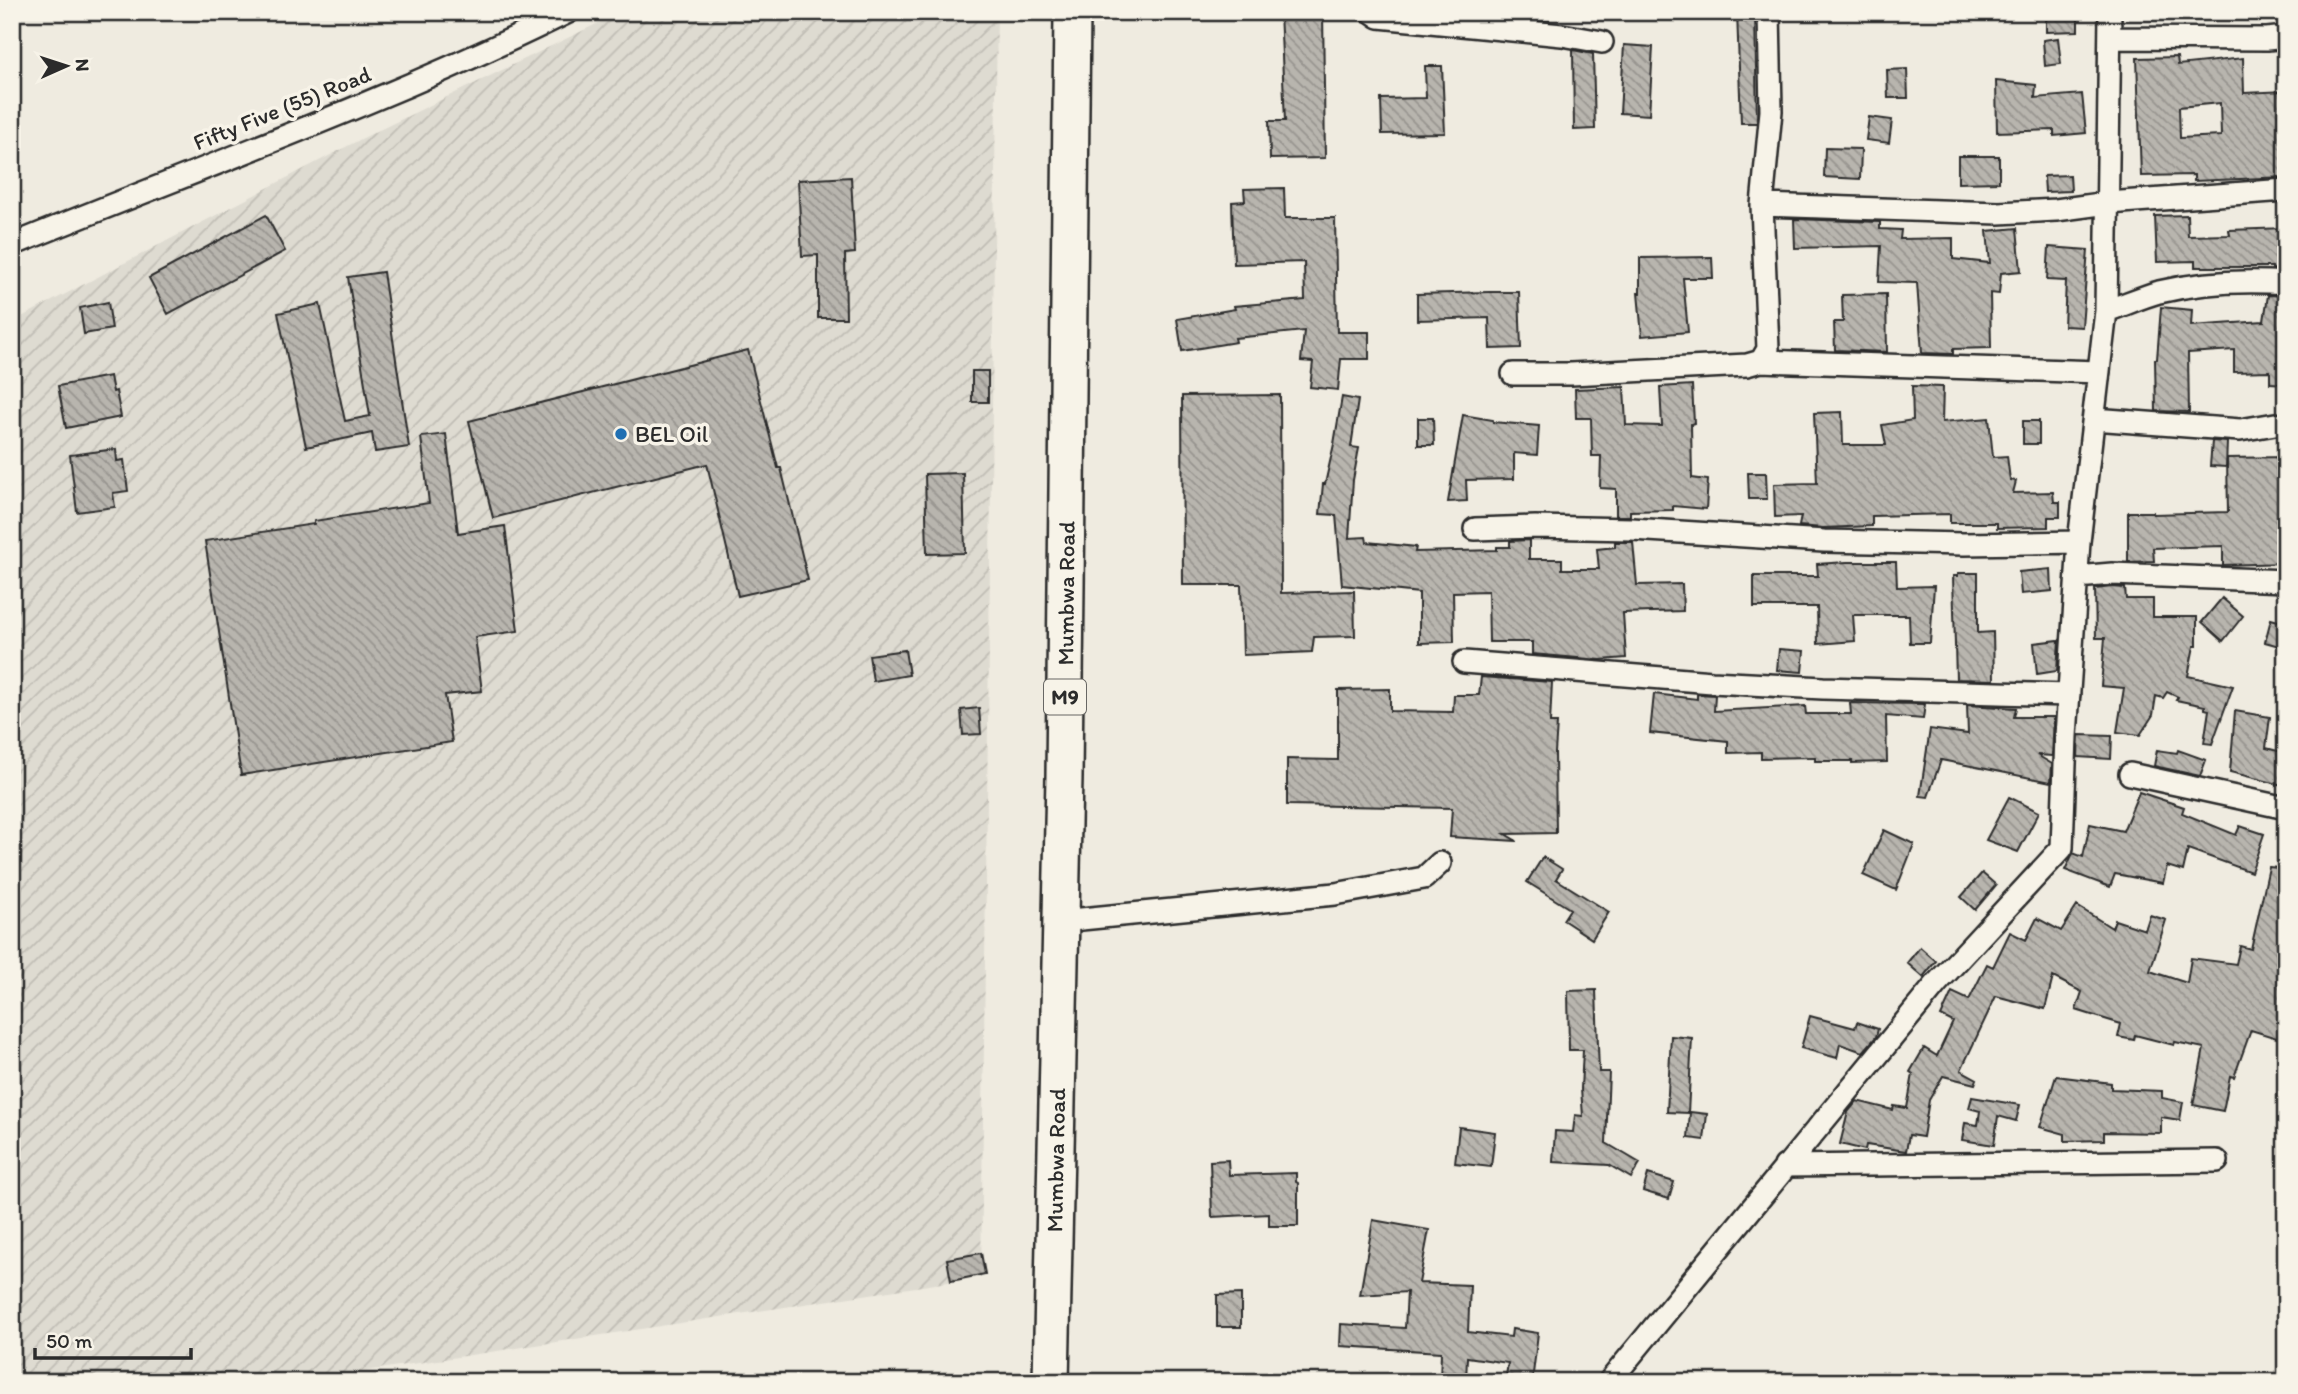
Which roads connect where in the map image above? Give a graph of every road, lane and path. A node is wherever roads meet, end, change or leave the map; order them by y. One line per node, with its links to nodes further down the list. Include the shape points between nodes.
1 (568, 12): 12 (street, Fifty Five (55) Road, via 511,41)
2 (1072, 12): 29 (main road, Mumbwa Road / M9)
3 (1371, 12): 8 (street, via 1379,17)
4 (1769, 12): 11 (street, via 1771,111)
5 (2110, 12): 7 (street)
6 (2286, 37): 7 (street)
7 (2111, 38): 10 (street)
8 (1602, 42)
9 (2286, 190): 10 (street)
10 (2108, 203): 11 (street, via 1999,213); 14 (street)
11 (1762, 205): 15 (street, via 1768,349)
12 (12, 245)
13 (2286, 283): 14 (street, via 2211,282 2158,292)
14 (2106, 311): 16 (street)
15 (1761, 361): 16 (street); 17 (street, via 1584,374)
16 (2099, 372): 18 (street)
17 (1513, 374)
18 (2094, 419): 19 (street, via 2240,430); 21 (street)
19 (2275, 424)
20 (1475, 529): 21 (street, via 1632,529 1838,542)
21 (2079, 542): 22 (street)
22 (2077, 577): 23 (street, via 2112,574); 25 (street)
23 (2286, 581)
24 (1464, 662): 25 (street, via 1712,682)
25 (2069, 695): 31 (street, via 2062,848 1937,983)
26 (2130, 774): 27 (street)
27 (2286, 808)
28 (1440, 863): 29 (street, via 1424,878 1335,894)
29 (1061, 921): 32 (main road, Mumbwa Road / M9)
30 (2217, 1161): 31 (street)
31 (1785, 1166): 33 (street)
32 (1051, 1382)
33 (1609, 1382)

